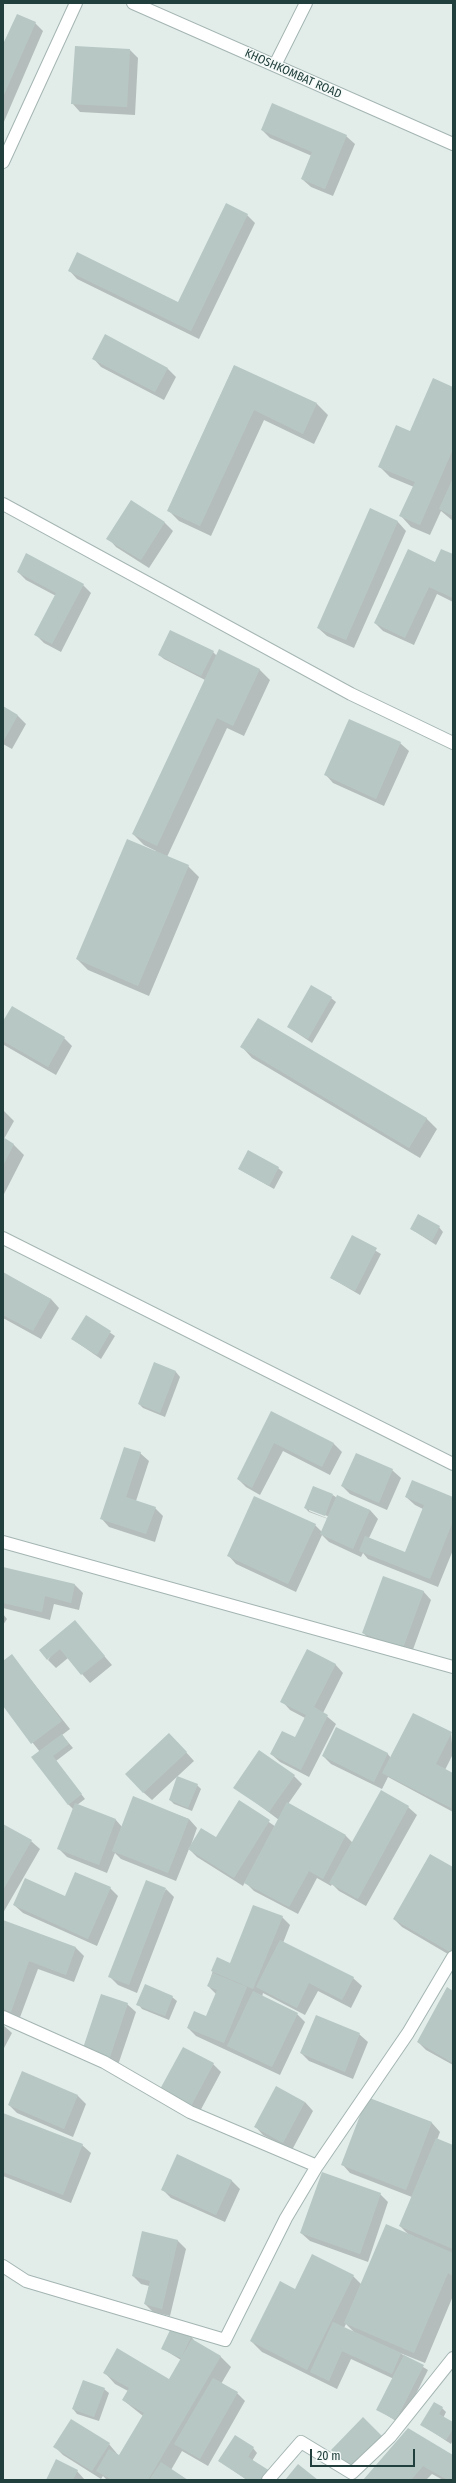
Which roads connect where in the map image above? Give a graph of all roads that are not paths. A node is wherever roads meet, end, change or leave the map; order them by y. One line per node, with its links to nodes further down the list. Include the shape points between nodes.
1 (76, 3): 6 (street)
2 (133, 3): 4 (street, KHOSHKOMBAT ROAD)
3 (306, 3): 4 (street)
4 (275, 65): 5 (street, KHOSHKOMBAT ROAD)
5 (453, 144)
6 (3, 162)
7 (3, 504): 8 (street, via 351,694)
8 (453, 742)
9 (3, 1238): 10 (street)
10 (453, 1464)
11 (3, 1542): 12 (street)
12 (453, 1667)
13 (453, 1957): 15 (street, via 408,2032)
14 (3, 2017): 15 (street, via 104,2062 190,2112)
15 (317, 2166): 16 (street, via 286,2218 225,2340 26,2281)
16 (3, 2266)
17 (453, 2358): 18 (street, via 390,2437 352,2473 301,2442)
18 (268, 2480)

